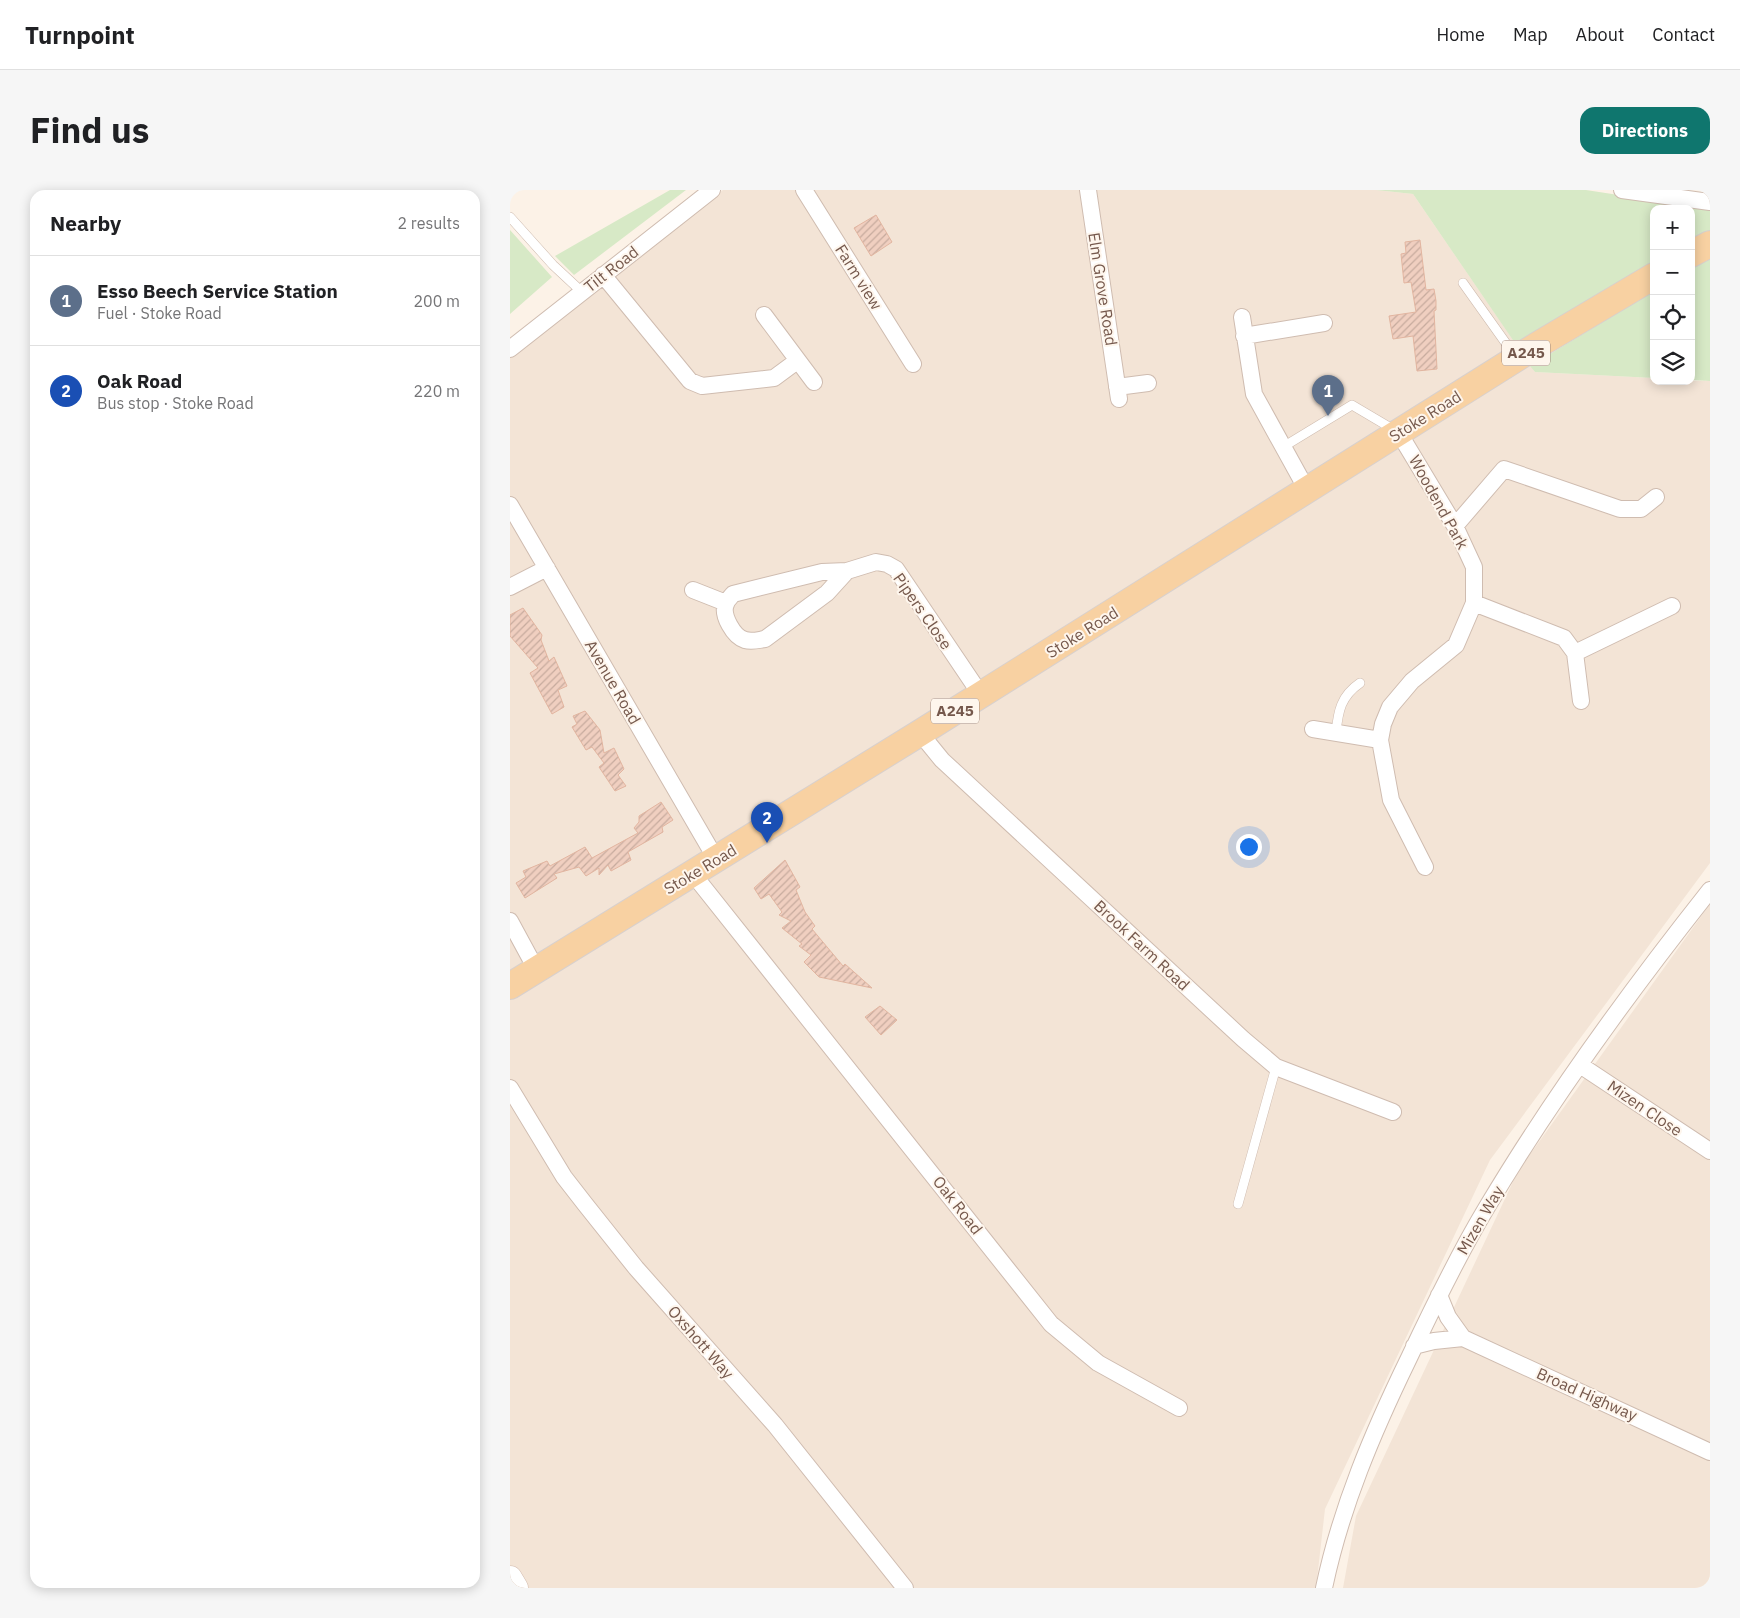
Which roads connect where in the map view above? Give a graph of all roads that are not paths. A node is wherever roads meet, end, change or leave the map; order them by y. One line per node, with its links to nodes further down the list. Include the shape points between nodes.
1 (712, 190): 9 (street, Tilt Road)
2 (804, 190): 20 (street, Farm view)
3 (1088, 190): 22 (street, Elm Grove Road, via 1118,393)
4 (1622, 190): 5 (street)
5 (1710, 202)
6 (510, 217): 12 (lane)
7 (1710, 244): 8 (main road)
8 (1695, 252)
9 (603, 275): 12 (street, Tilt Road); 19 (street, via 690,381 702,386 774,378)
10 (1650, 278): 18 (main road, Stoke Road / A245)
11 (1463, 284): 18 (lane)
12 (582, 292): 17 (street, Tilt Road)
13 (764, 315): 19 (street)
14 (1242, 317): 16 (street)
15 (1324, 323): 16 (street)
16 (1244, 336): 24 (street, via 1254,394)
17 (510, 349)
18 (1517, 358): 23 (main road, Stoke Road / A245)
19 (797, 361): 21 (street)
20 (913, 364)
21 (814, 382)
22 (1148, 383)
23 (1399, 433): 24 (lane, via 1352,405); 25 (main road, Stoke Road / A245); 28 (street, Woodend Park)
24 (1283, 447): 25 (street)
25 (1307, 490): 38 (main road, Stoke Road / A245)
26 (1656, 497): 28 (street, via 1641,509 1620,509 1504,469)
27 (510, 505): 29 (street, Avenue Road)
28 (1455, 526): 34 (street, Woodend Park, via 1474,567)
29 (547, 568): 31 (street); 44 (street, Avenue Road)
30 (847, 571): 33 (street, Pipers Close, via 822,572 733,594); 33 (street, via 827,593 765,639 743,640 724,614); 38 (street, Pipers Close, via 876,562 896,569)
31 (510, 587)
32 (693, 590): 33 (street)
33 (726, 603)
34 (1474, 604): 36 (street, via 1564,638); 43 (street, Woodend Park, via 1456,645 1412,681 1390,707)
35 (1672, 606): 36 (street)
36 (1576, 652): 39 (street)
37 (1360, 683): 42 (lane, via 1345,695)
38 (981, 695): 41 (main road, Stoke Road / A245)
39 (1581, 701)
40 (1313, 729): 42 (street)
41 (920, 733): 44 (main road, Stoke Road / A245); 52 (street, Brook Farm Road, via 942,760)
42 (1336, 733): 43 (street)
43 (1380, 740): 45 (street, Woodend Park, via 1391,800)
44 (716, 859): 46 (main road, Stoke Road / A245)
45 (1425, 867)
46 (693, 874): 49 (main road, Stoke Road / A245); 60 (street, Oak Road, via 1052,1324 1098,1363)
47 (1710, 890): 51 (street, Mizen Way)
48 (510, 921): 49 (street)
49 (536, 970): 50 (main road, Stoke Road / A245)
50 (510, 986)
51 (1580, 1065): 55 (street, Mizen Close); 57 (street, Mizen Way, via 1506,1175)
52 (1276, 1067): 54 (street, Brook Farm Road); 56 (lane)
53 (510, 1088): 64 (street, Oxshott Way, via 564,1177 590,1211 775,1425)
54 (1393, 1112)
55 (1710, 1151)
56 (1238, 1204)
57 (1439, 1295): 58 (street, Broad Highway, via 1450,1322); 59 (street, Mizen Way)
58 (1463, 1338): 59 (street); 61 (street, Broad Highway)
59 (1414, 1346): 65 (street, Mizen Way, via 1384,1408 1343,1514)
60 (1179, 1408)
61 (1710, 1452)
62 (510, 1578): 63 (street)
63 (516, 1588)
64 (905, 1588)
65 (1324, 1588)

